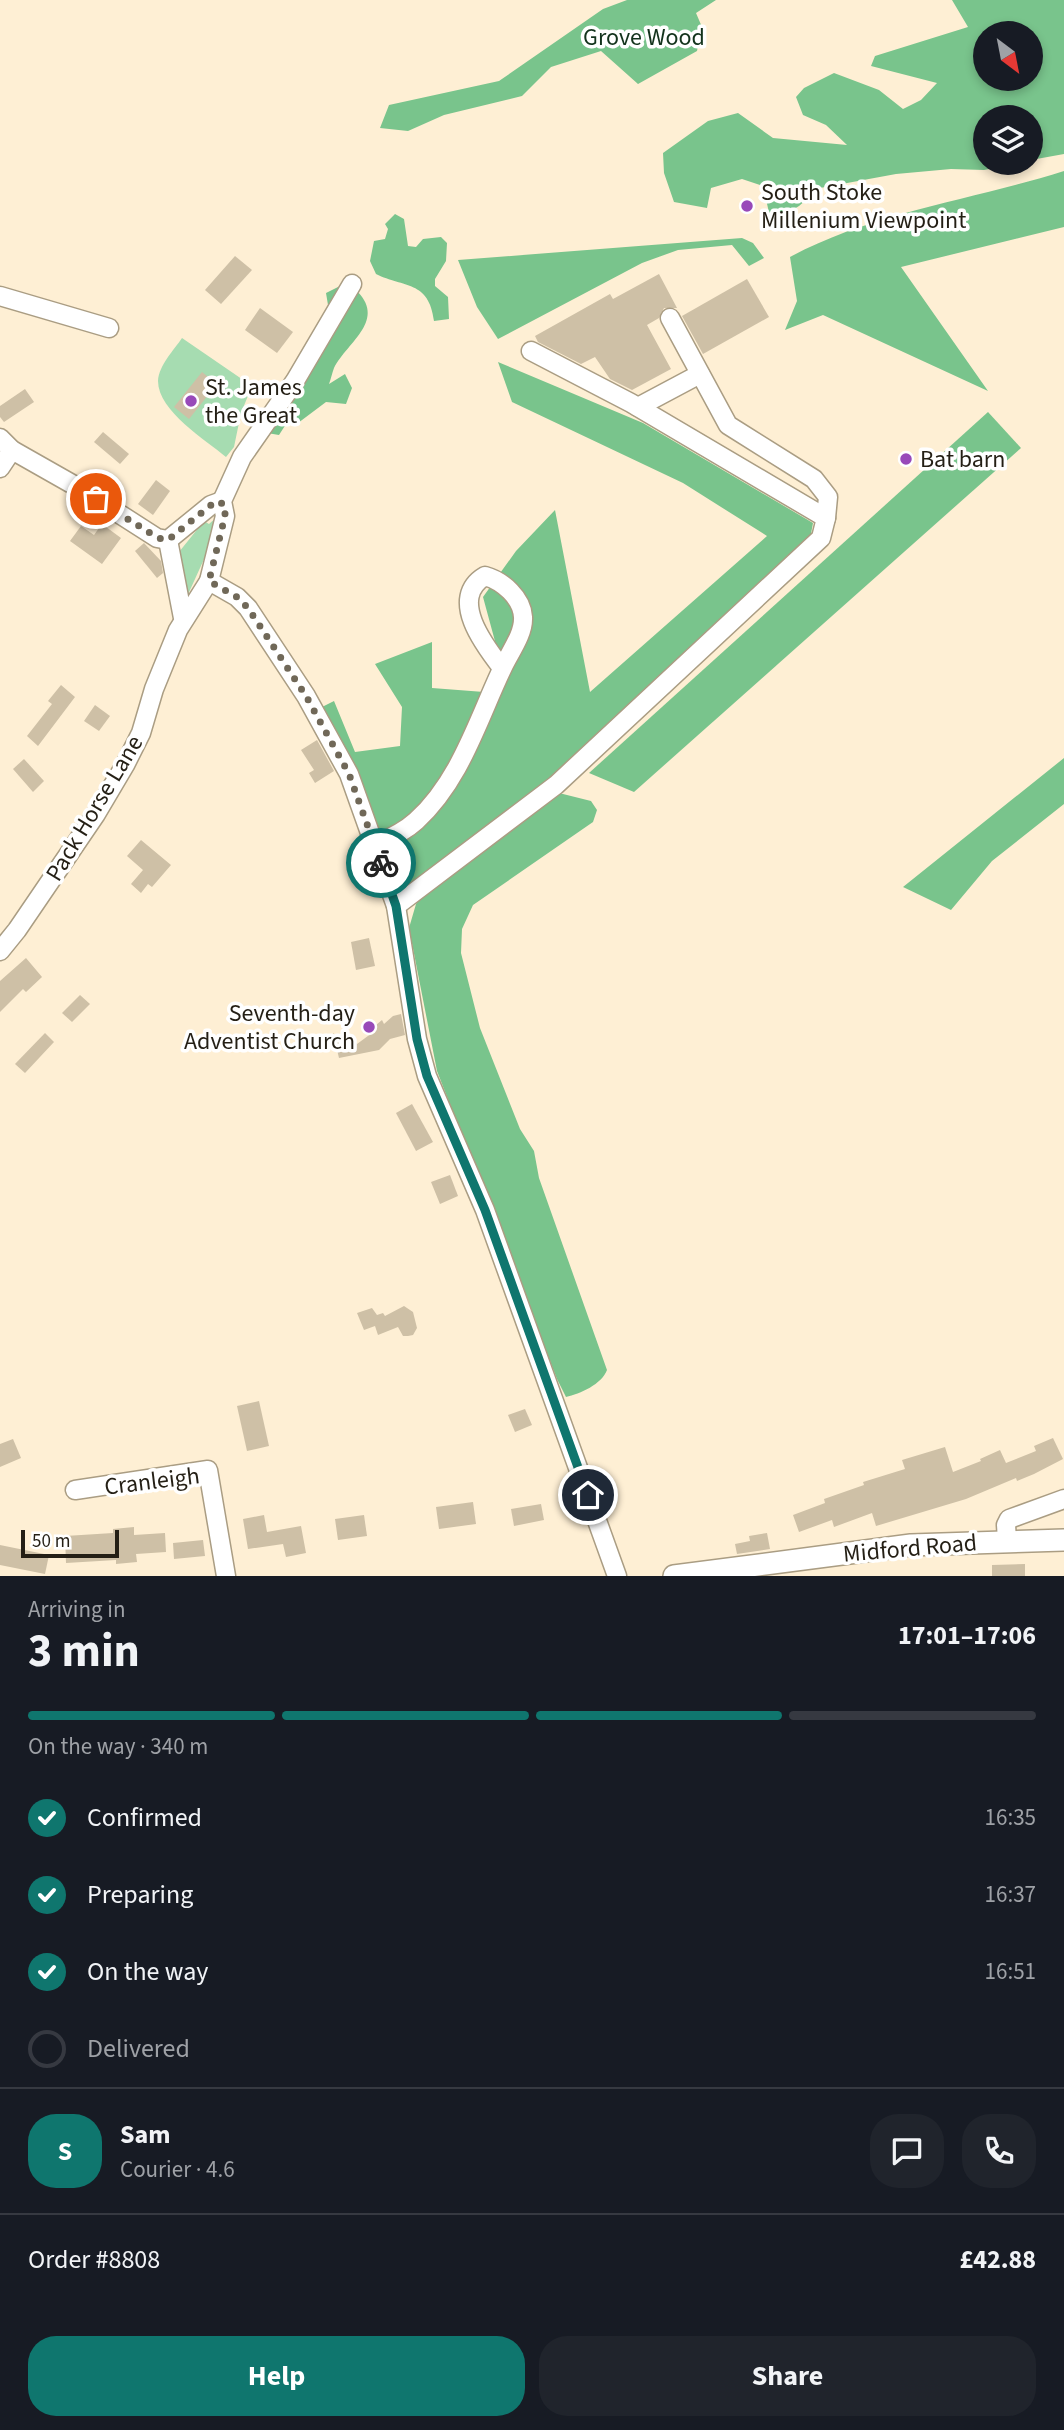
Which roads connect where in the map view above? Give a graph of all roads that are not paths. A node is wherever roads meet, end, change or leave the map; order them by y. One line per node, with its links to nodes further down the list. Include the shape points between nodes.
1 (352, 284): 10 (street, via 295,381 242,457)
2 (0, 296): 4 (street)
3 (670, 318): 6 (street)
4 (109, 328)
5 (531, 351): 7 (street)
6 (700, 374): 7 (street); 11 (street, via 728,425 814,479 828,497)
7 (638, 407): 11 (street)
8 (6, 444): 9 (street); 12 (street)
9 (0, 468)
10 (222, 502): 12 (street, via 211,505); 13 (street, via 225,516)
11 (826, 518): 17 (street, via 821,538 556,785)
12 (168, 540): 14 (street)
13 (209, 581): 14 (street, Pack Horse Lane); 16 (street, via 248,608 306,696 349,774)
14 (184, 618): 18 (street, Pack Horse Lane, via 125,765)
15 (502, 668): 15 (street, via 522,629 521,608 505,586 485,576 472,586 468,605 480,635); 16 (street, via 485,711 439,795 417,820)
16 (374, 845): 17 (street)
17 (396, 906): 24 (street, via 427,1076 485,1210)
18 (0, 951)
19 (75, 1490): 23 (street, Cranleigh, via 208,1470)
20 (1064, 1499): 21 (street, via 1009,1519)
21 (1007, 1540): 22 (main road, Midford Road); 25 (main road, Midford Road, via 911,1545)
22 (1064, 1540)
23 (226, 1576)
24 (617, 1576)
25 (674, 1576)

